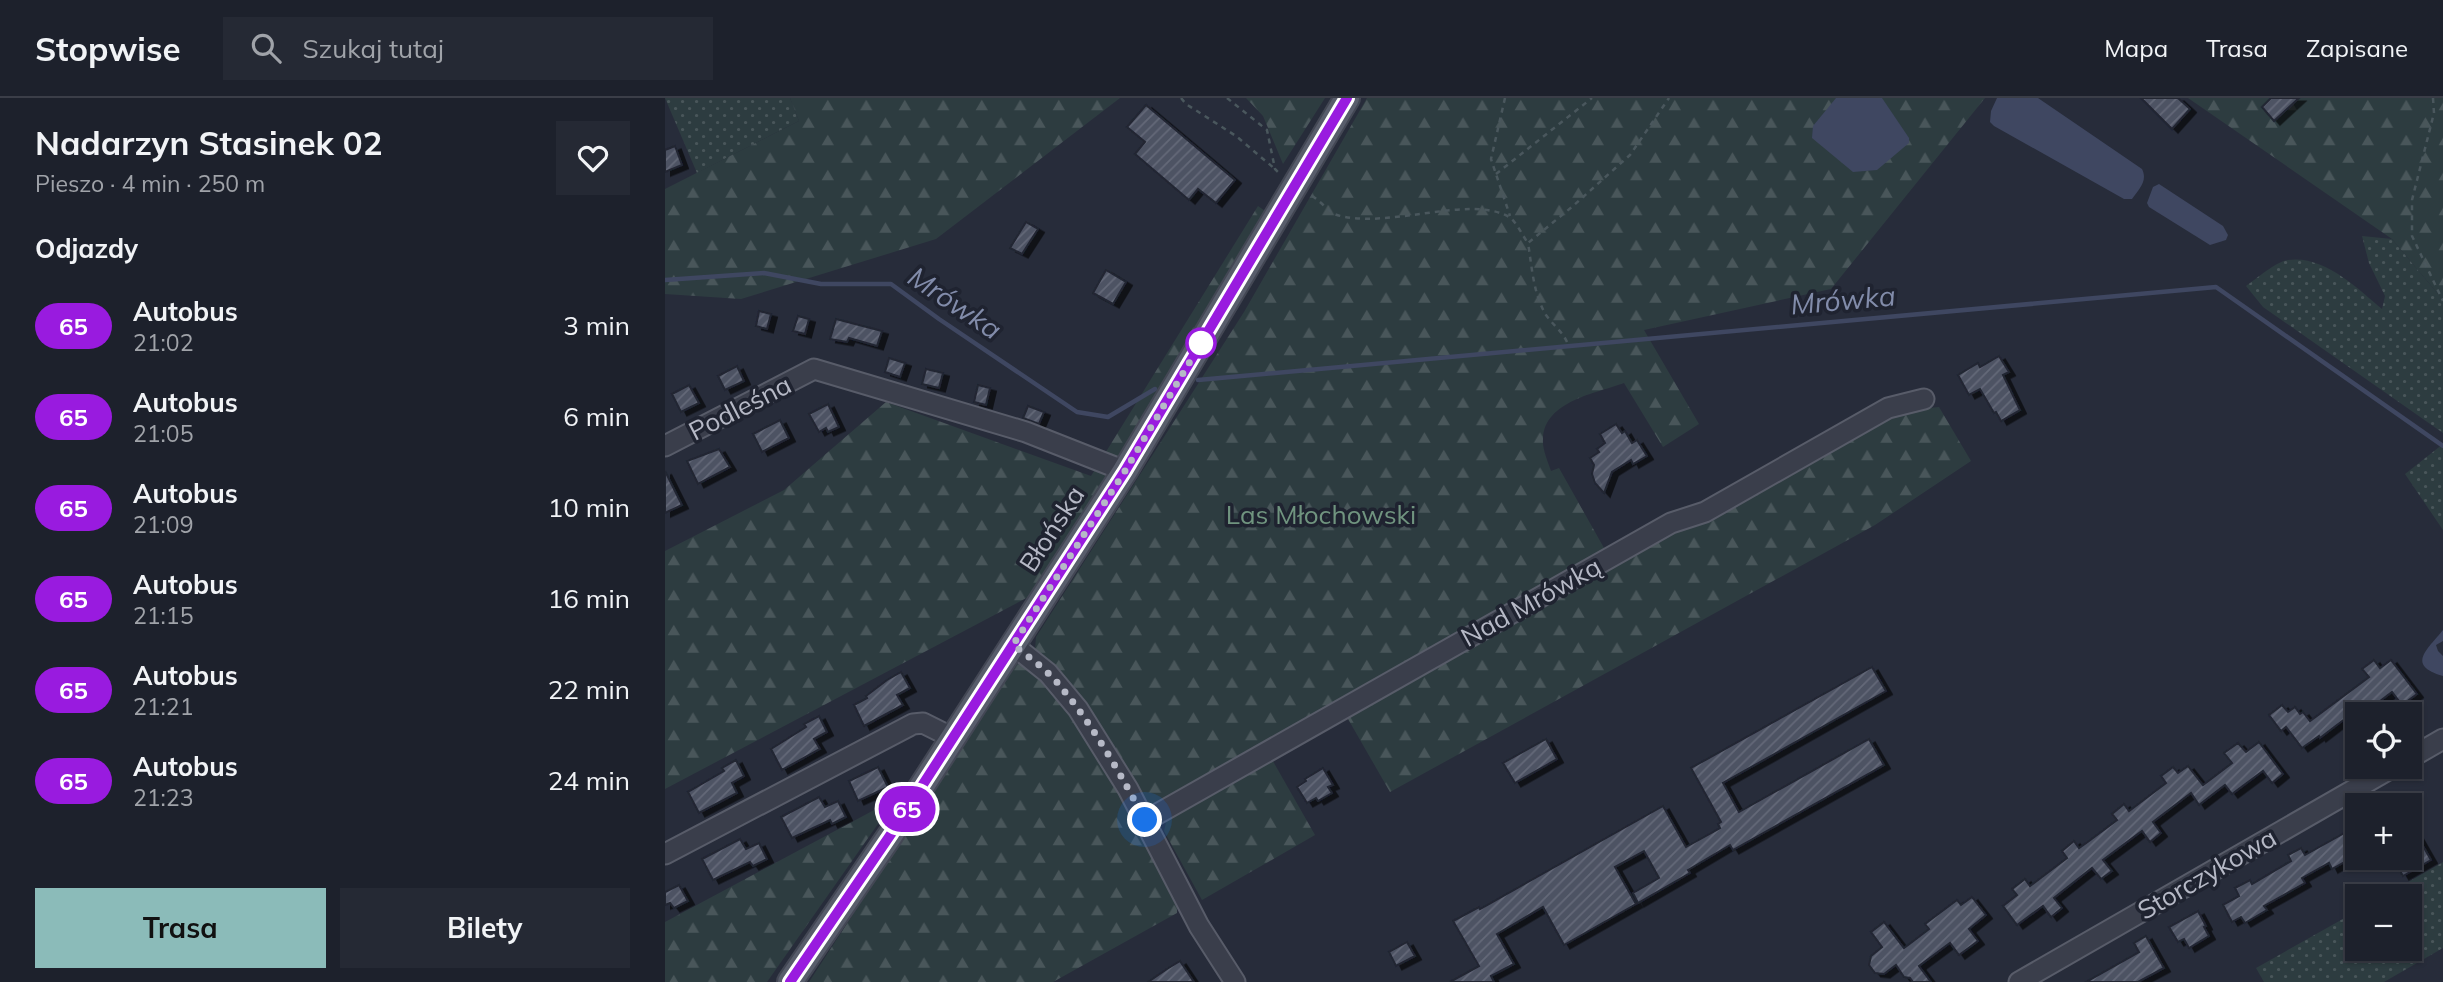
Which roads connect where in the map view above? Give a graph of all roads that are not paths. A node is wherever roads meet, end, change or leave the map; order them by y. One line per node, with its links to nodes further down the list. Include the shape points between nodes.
1 (1347, 98): 4 (main road, Błońska)
2 (1924, 399): 10 (street, Nad Mrówką, via 1888,408 1705,512 1671,523)
3 (665, 446): 4 (street, Podleśna, via 814,369 1026,432)
4 (1125, 471): 5 (main road, Błońska)
5 (1013, 645): 6 (main road, Błońska); 10 (street, via 1065,691)
6 (953, 738): 11 (street, via 923,723 913,724); 12 (main road, Błońska)
7 (2443, 739): 8 (street)
8 (2422, 751)
9 (2372, 779): 14 (street, Storczykowa)
10 (1145, 821): 13 (street, via 1199,926)
11 (665, 854)
12 (790, 982)
13 (1235, 982)
14 (2019, 982)

